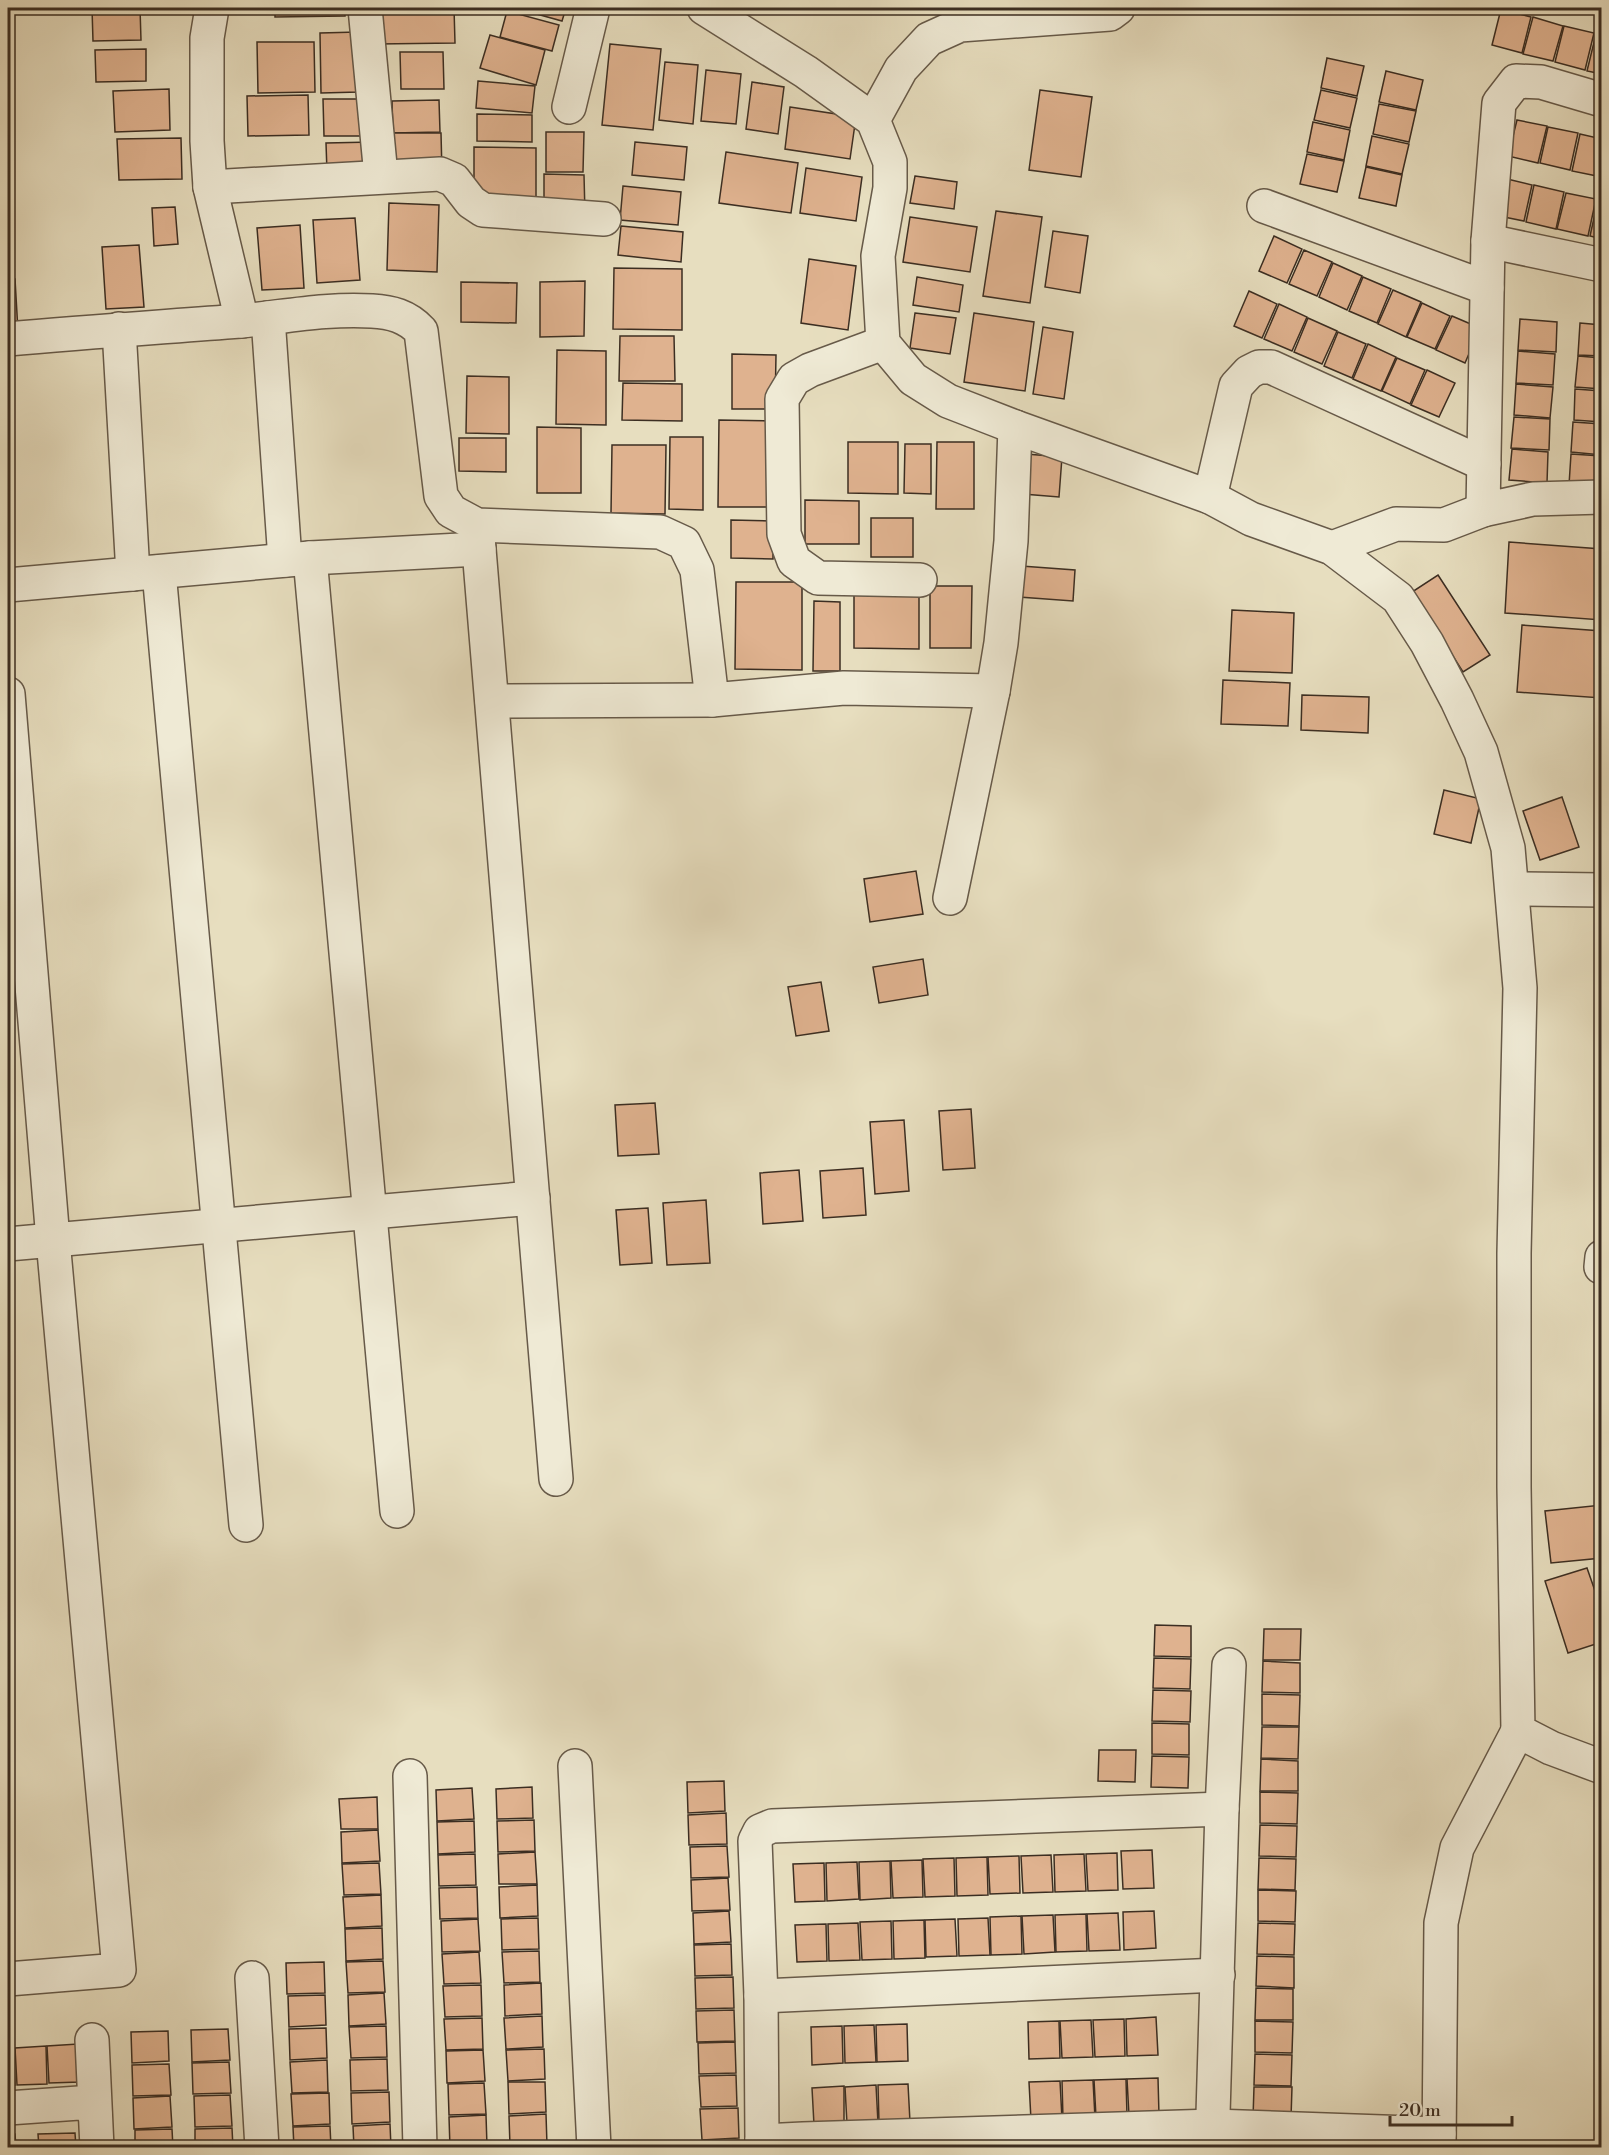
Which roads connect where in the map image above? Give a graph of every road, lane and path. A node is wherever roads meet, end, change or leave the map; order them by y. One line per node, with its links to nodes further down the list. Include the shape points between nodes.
1 (212, 8): 10 (street, via 207,49)
2 (365, 8): 9 (street)
3 (593, 8): 7 (street)
4 (704, 8): 8 (street)
5 (1118, 8): 8 (street, via 1110,14 960,25 929,39 901,69)
6 (1602, 99): 13 (street, via 1541,82 1515,81 1499,103)
7 (569, 107)
8 (873, 120): 19 (street, via 890,162 890,188 878,256)
9 (381, 176): 10 (street); 12 (street, via 440,174 454,180 483,210)
10 (210, 187): 16 (street)
11 (1264, 206): 15 (street)
12 (604, 219)
13 (1488, 241): 14 (street); 15 (street)
14 (1602, 265)
15 (1487, 288): 21 (street)
16 (255, 319): 17 (street); 25 (street, via 371,310 412,321 421,331 441,496); 27 (street)
17 (119, 329): 18 (street); 28 (street)
18 (8, 339)
19 (883, 343): 20 (street, via 913,379 948,401); 29 (street, via 810,370 794,380 782,399 784,534 794,561 818,578)
20 (1015, 427): 22 (street); 31 (street, via 1011,541)
21 (1484, 464): 22 (street, via 1271,367 1259,367 1236,386); 24 (street)
22 (1210, 497): 26 (street, via 1251,519)
23 (1602, 497): 24 (street, via 1533,499)
24 (1483, 510): 26 (street, via 1444,525 1396,524)
25 (478, 537): 27 (street); 33 (street, via 660,532 684,543 697,570); 34 (street)
26 (1332, 548): 35 (street, via 1398,598 1427,643 1480,752 1508,848)
27 (298, 559): 28 (street); 39 (street)
28 (146, 573): 30 (street); 40 (street)
29 (920, 580)
30 (8, 585)
31 (993, 691): 33 (street, via 844,688); 37 (street)
32 (8, 694): 41 (street)
33 (712, 700): 34 (street)
34 (492, 701): 38 (street)
35 (1513, 889): 36 (street); 49 (street, via 1520,988 1514,1253)
36 (1602, 890)
37 (950, 898)
38 (533, 1198): 39 (street); 45 (street)
39 (370, 1213): 40 (street); 46 (street)
40 (219, 1227): 41 (street); 47 (street)
41 (53, 1240): 42 (street); 56 (street, via 119,1970)
42 (8, 1244)
43 (1602, 1257): 44 (street)
44 (1601, 1267)
45 (556, 1479)
46 (397, 1510)
47 (246, 1525)
48 (1229, 1665): 53 (street)
49 (1518, 1731): 51 (street); 62 (street, via 1457,1848 1441,1923)
50 (575, 1766): 67 (street)
51 (1602, 1767)
52 (410, 1776): 66 (street)
53 (1222, 1809): 54 (street); 57 (street, via 772,1827 760,1831 755,1841)
54 (1218, 1975): 57 (street); 61 (street)
55 (252, 1978): 65 (street)
56 (8, 1979)
57 (761, 1996): 63 (street)
58 (92, 2040): 60 (street)
59 (8, 2108): 60 (street, via 79,2103 89,2105)
60 (95, 2114): 64 (street)
61 (1212, 2137): 62 (street); 63 (street)
62 (1439, 2141)
63 (762, 2145)
64 (97, 2148)
65 (262, 2148)
66 (420, 2148)
67 (594, 2148)

